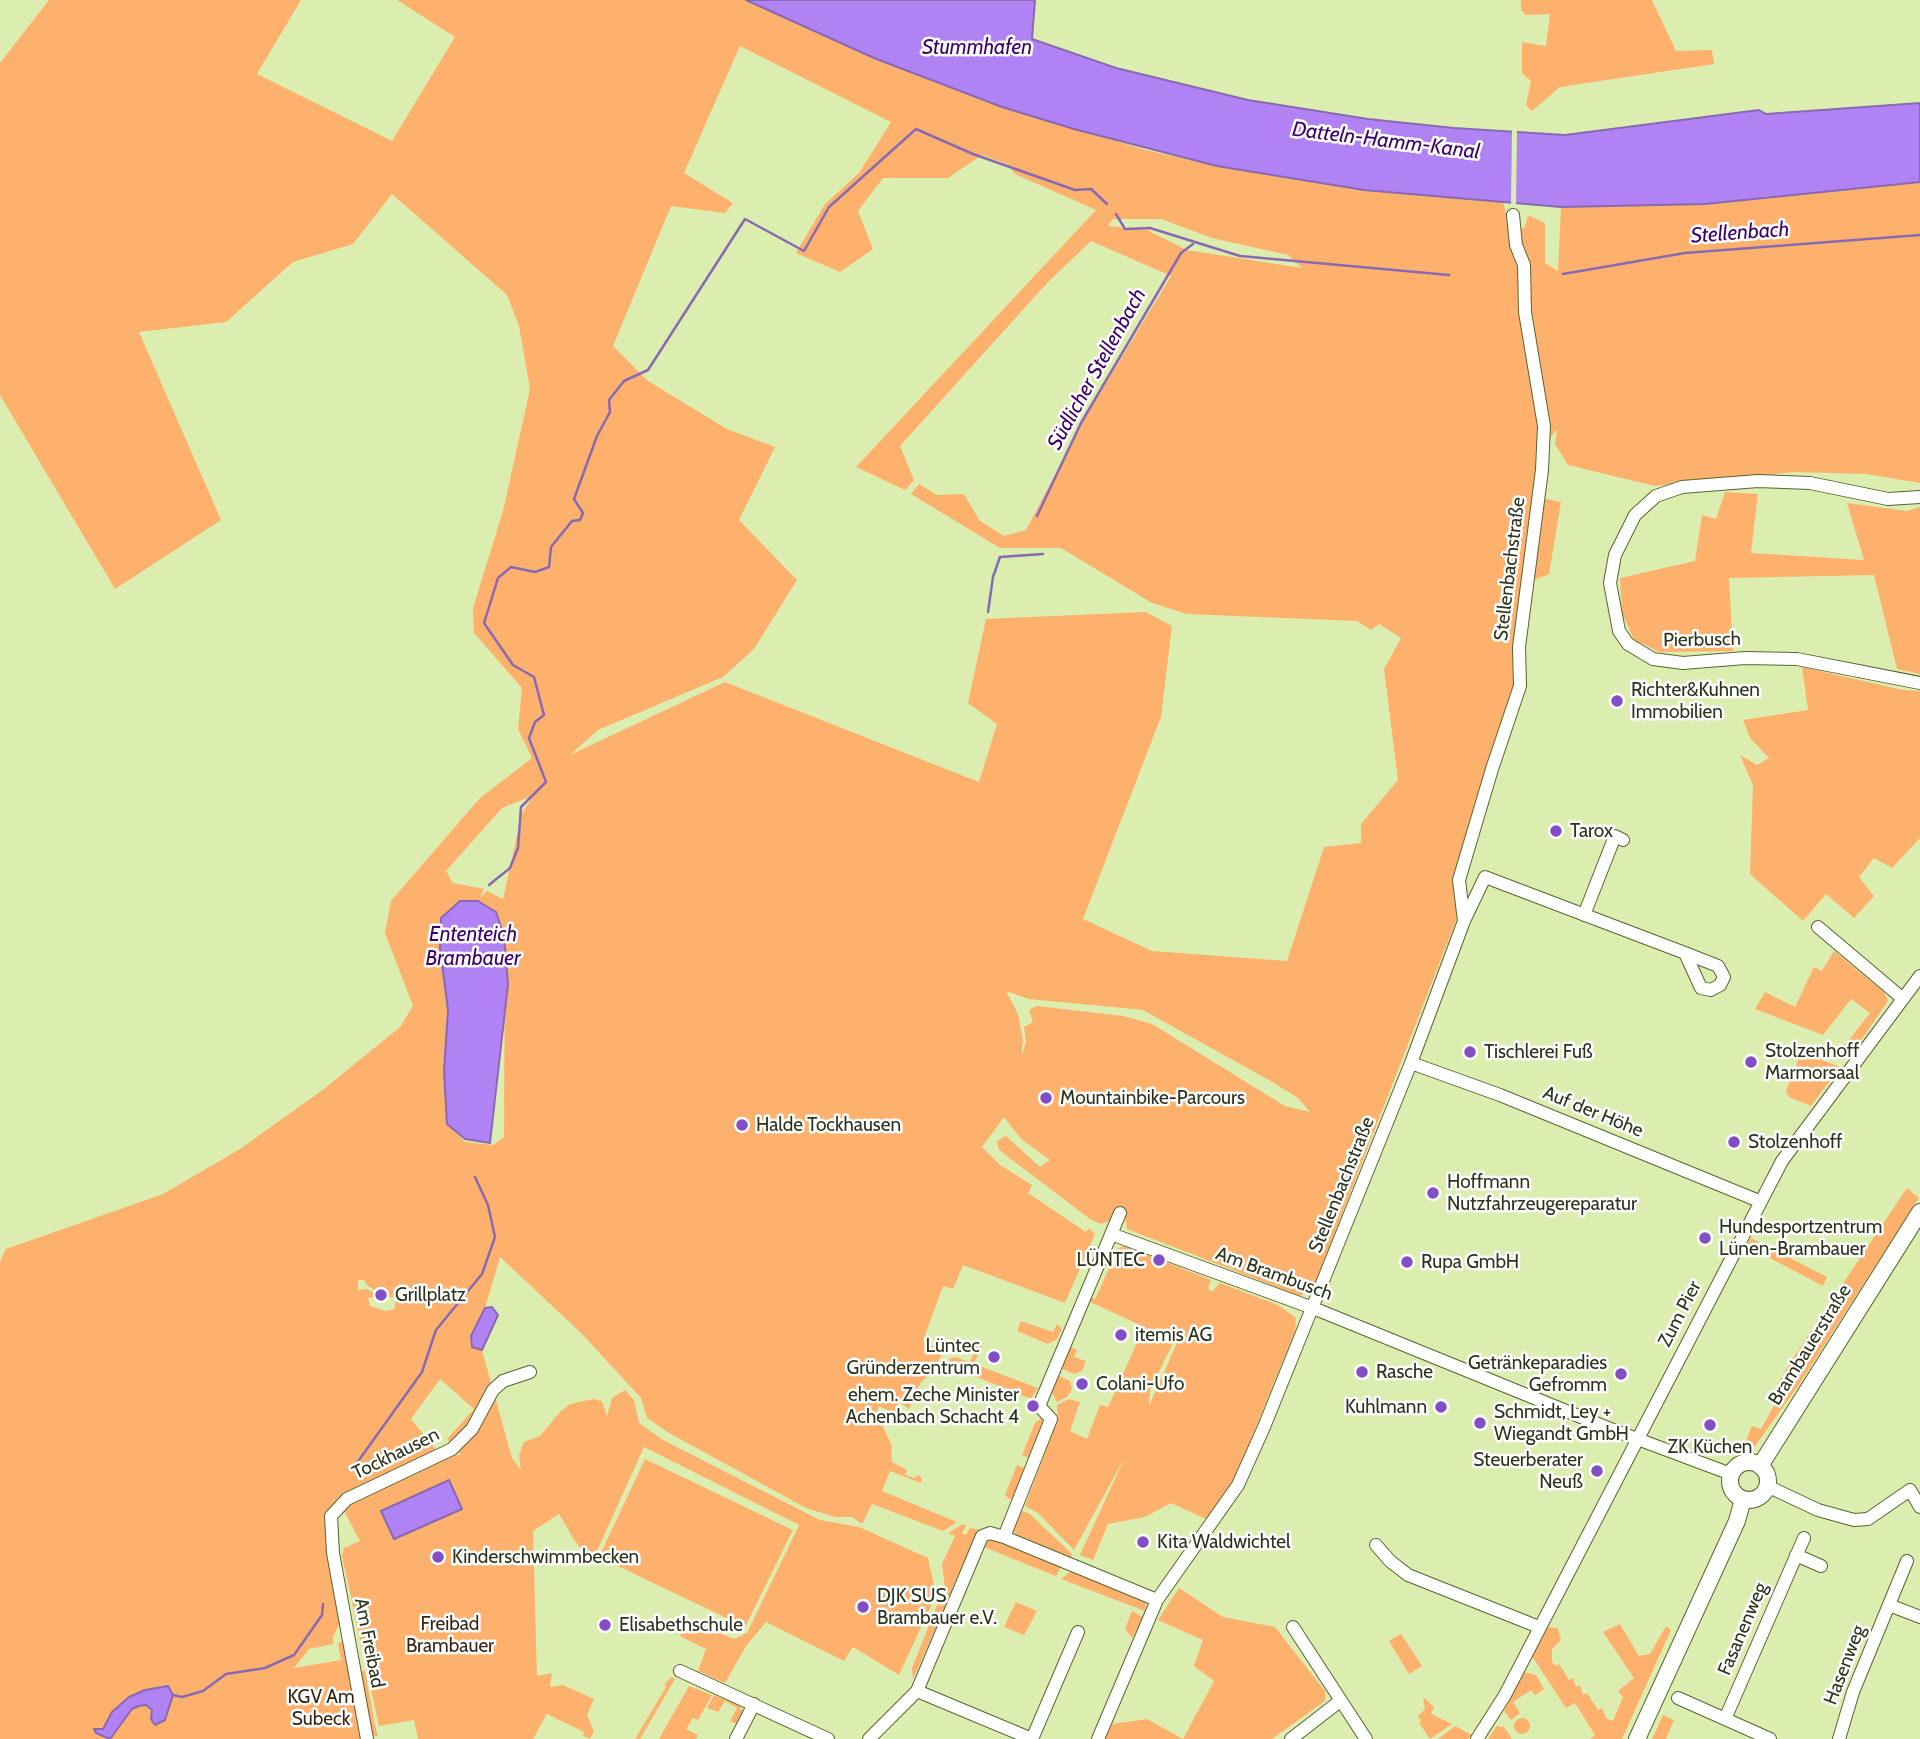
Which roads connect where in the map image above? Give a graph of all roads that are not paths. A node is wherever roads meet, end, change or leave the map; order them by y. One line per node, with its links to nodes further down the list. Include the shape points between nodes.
1 (1513, 215): 6 (street, Stellenbachstraße, via 1524,265 1525,312 1544,426 1542,470 1519,647 1520,686 1460,880)
2 (1920, 497): 3 (street, Pierbusch, via 1888,499 1810,483 1758,481 1682,487 1656,496 1635,515 1615,555 1610,583 1619,631 1628,644 1653,659 1684,663 1797,659)
3 (1920, 683)
4 (1623, 840): 5 (street, via 1615,836)
5 (1584, 915): 6 (street, Stellenbachstraße, via 1485,877); 8 (street, Stellenbachstraße)
6 (1464, 921): 11 (street, Stellenbachstraße)
7 (1818, 927): 10 (street)
8 (1685, 953)
9 (1920, 976): 10 (street, Zum Pier)
10 (1902, 998): 12 (street, Zum Pier, via 1809,1122)
11 (1411, 1063): 12 (street, Auf der Höhe); 16 (street, Stellenbachstraße)
12 (1759, 1201): 18 (street, Zum Pier)
13 (1920, 1212): 19 (main road, Brambauerstraße)
14 (1120, 1213): 15 (street)
15 (1111, 1234): 16 (street, Am Brambusch); 24 (street, via 1039,1406 1051,1419)
16 (1313, 1308): 18 (street, Am Brambusch); 31 (street, Stellenbachstraße, via 1238,1485)
17 (530, 1372): 27 (street, Tockhausen, via 493,1390 472,1429 452,1449 339,1505 331,1516)
18 (1636, 1438): 20 (street, Am Brambusch); 35 (street, Zum Pier)
19 (1760, 1466): 20 (main road, via 1744,1463); 21 (main road, via 1768,1477)
20 (1731, 1474): 22 (main road, via 1732,1489)
21 (1767, 1486): 22 (main road, via 1761,1496); 23 (street, via 1818,1510 1854,1520 1868,1520 1910,1490)
22 (1743, 1499): 52 (main road, via 1733,1531)
23 (1920, 1507)
24 (1004, 1536): 31 (street); 38 (street, via 990,1533 978,1543)
25 (1804, 1538): 28 (street, Fasanenweg)
26 (1376, 1545): 35 (street, via 1408,1575)
27 (333, 1553): 43 (street, Am Freibad)
28 (1796, 1555): 30 (street); 42 (street, Fasanenweg)
29 (1907, 1561): 32 (street, Hasenweg)
30 (1821, 1566)
31 (1157, 1600): 48 (street, Stellenbachstraße)
32 (1889, 1605): 33 (street); 54 (street, Hasenweg)
33 (1920, 1618)
34 (1293, 1627): 40 (street)
35 (1539, 1627): 51 (street, Zum Pier)
36 (1078, 1632): 47 (street)
37 (680, 1671): 41 (street)
38 (918, 1691): 46 (street); 47 (street)
39 (1678, 1698): 42 (street)
40 (1340, 1700): 49 (street); 50 (street)
41 (754, 1704): 44 (street); 45 (street)
42 (1725, 1719): 53 (street)
43 (367, 1739)
44 (736, 1739)
45 (828, 1739)
46 (869, 1739)
47 (1032, 1739)
48 (1098, 1739)
49 (1291, 1739)
50 (1366, 1739)
51 (1477, 1739)
52 (1637, 1739)
53 (1770, 1739)
54 (1839, 1739)

